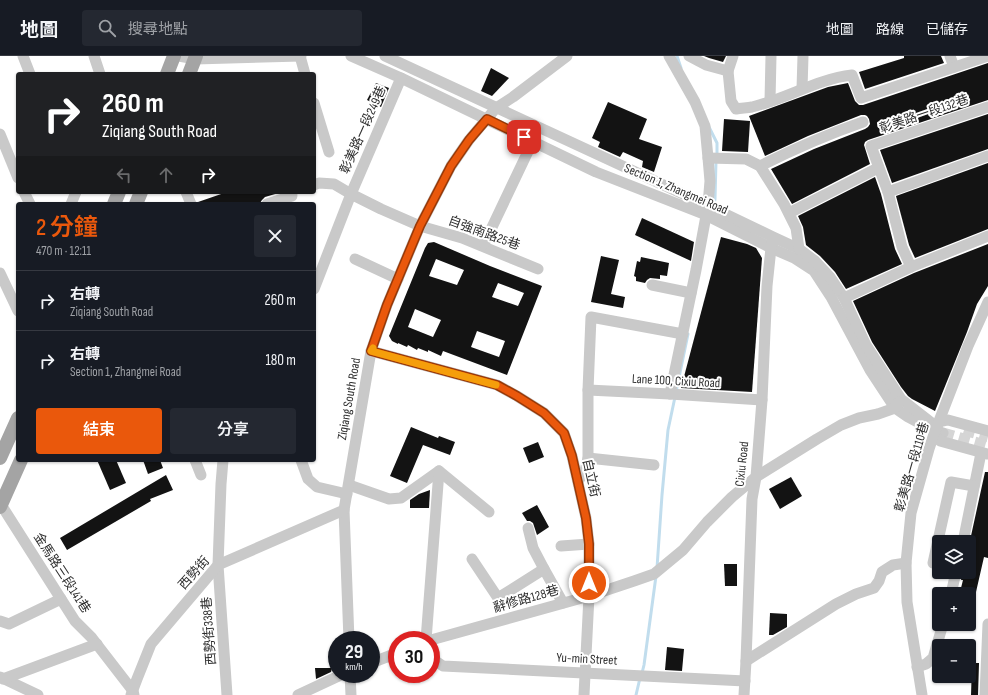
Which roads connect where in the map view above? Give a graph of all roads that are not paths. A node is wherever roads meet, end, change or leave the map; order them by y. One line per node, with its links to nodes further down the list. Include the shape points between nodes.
1 (23, 56): 19 (street)
2 (94, 56): 20 (street)
3 (174, 56): 21 (main road)
4 (179, 56): 16 (street)
5 (300, 56): 16 (street); 23 (street)
6 (352, 56): 24 (street, Section 1, Zhangmei Road)
7 (385, 56): 28 (street, Section 1, Zhangmei Road)
8 (567, 56): 28 (street, Ziqiang South Road)
9 (669, 56): 36 (street, via 695,102)
10 (689, 56): 18 (street, via 706,65)
11 (733, 56): 18 (street)
12 (771, 56): 26 (street)
13 (803, 56): 25 (street)
14 (950, 56): 17 (street)
15 (988, 56): 17 (street)
16 (196, 58): 22 (main road)
17 (954, 67): 25 (street, via 861,98 852,75 823,81)
18 (728, 71): 26 (street, via 731,101 736,109)
19 (29, 72)
20 (99, 72)
21 (168, 72)
22 (190, 72)
23 (304, 72)
24 (401, 78): 30 (street, Section 1, Zhangmei Road); 42 (street, 彰美路一段249巷)
25 (802, 89): 26 (street)
26 (770, 101)
27 (988, 107): 38 (street, 彰美路一段132巷, via 871,146)
28 (496, 108): 30 (street, Ziqiang South Road); 45 (street, Section 1, Zhangmei Road)
29 (316, 110): 34 (street)
30 (487, 119): 33 (street, Section 1, Zhangmei Road); 47 (street, Ziqiang South Road, via 451,166)
31 (863, 122): 37 (street)
32 (0, 134): 39 (street)
33 (533, 141): 45 (street, Section 1, Zhangmei Road, via 596,172); 50 (street)
34 (329, 152)
35 (988, 156): 41 (street)
36 (712, 158): 37 (street, via 746,159); 45 (street)
37 (760, 166): 46 (street)
38 (878, 168): 41 (street); 46 (street)
39 (16, 173)
40 (316, 185): 42 (street, 自強南路25巷, via 334,184)
41 (888, 192): 53 (street, via 902,247)
42 (351, 194): 47 (street, 自強南路25巷); 57 (street, 彰美路一段249巷)
43 (294, 197): 44 (street)
44 (275, 202)
45 (707, 210): 49 (street, Section 1, Zhangmei Road); 59 (street)
46 (789, 213): 51 (street, via 796,228)
47 (420, 226): 54 (street, 自強南路25巷, via 462,238); 56 (street, Ziqiang South Road)
48 (988, 236): 53 (street)
49 (772, 243): 51 (street, Section 1, Zhangmei Road); 67 (street, Cixiu Road, via 767,286); 68 (street, Section 1, Zhangmei Road, via 814,271 870,370)
50 (484, 244)
51 (799, 249): 60 (street, Section 1, Zhangmei Road, via 830,277)
52 (355, 259): 56 (street)
53 (911, 267): 60 (street)
54 (538, 269)
55 (0, 273): 62 (street)
56 (398, 278): 64 (street, Ziqiang South Road)
57 (316, 284)
58 (652, 285): 59 (street)
59 (691, 293): 63 (street)
60 (844, 298): 68 (street, Section 1, Zhangmei Road)
61 (988, 302): 70 (street, 彰美路一段110巷, via 968,346)
62 (16, 307)
63 (683, 334): 65 (street, via 591,317); 66 (street)
64 (371, 351): 83 (street, 自立街, via 497,385 517,396 544,413 564,433); 85 (street, Ziqiang South Road)
65 (588, 390): 66 (street, Lane 100, Cixiu Road); 74 (street)
66 (670, 394): 67 (street, Lane 100, Cixiu Road)
67 (762, 400): 82 (street, Cixiu Road)
68 (898, 403): 70 (street, Section 1, Zhangmei Road, via 908,417); 82 (street, 辭修路128巷, via 878,414 841,425)
69 (16, 422): 73 (main road)
70 (940, 429): 71 (street); 72 (street); 95 (street, 彰美路一段110巷, via 911,513)
71 (988, 431)
72 (985, 454): 84 (street)
73 (0, 458)
74 (588, 458): 79 (street); 83 (street, via 585,471)
75 (21, 462): 86 (main road)
76 (196, 462): 81 (street)
77 (223, 462): 96 (street, 西勢街338巷)
78 (302, 462): 85 (street, via 308,479 317,487)
79 (654, 465)
80 (439, 471): 85 (street, via 401,498 389,499); 88 (street); 104 (street)
81 (201, 475)
82 (756, 477): 98 (street, 辭修路128巷, via 707,522 683,550 654,574); 108 (street, Cixiu Road, via 752,499)
83 (578, 481): 92 (street, 自立街)
84 (974, 486): 90 (street, via 951,482); 91 (street)
85 (348, 490): 87 (street, Ziqiang South Road)
86 (0, 505): 99 (street, 金馬路三段141巷)
87 (344, 510): 96 (street, 西勢街); 103 (street, Ziqiang South Road)
88 (489, 512)
89 (528, 528): 97 (street, via 533,548)
90 (939, 535)
91 (964, 535)
92 (589, 544): 93 (street); 98 (street, 自立街)
93 (561, 546)
94 (472, 559): 97 (street, via 498,598)
95 (906, 562): 108 (street, via 892,565 882,572 874,588 836,604); 110 (street, 彰美路一段110巷, via 907,602)
96 (218, 566): 116 (street, 西勢街, via 151,644); 118 (street, 西勢街338巷)
97 (544, 569): 100 (street)
98 (588, 596): 100 (street, 辭修路128巷); 111 (street, 自立街)
99 (61, 599): 101 (street, via 9,624); 107 (street, 金馬路三段141巷, via 75,621)
100 (563, 603): 106 (street, 辭修路128巷)
101 (0, 621)
102 (988, 624): 124 (street)
103 (349, 631)
104 (427, 631)
105 (941, 631): 110 (street, via 933,658)
106 (440, 637)
107 (97, 644): 112 (street); 116 (street, 金馬路三段141巷)
108 (746, 661): 114 (street, Cixiu Road)
109 (440, 664): 111 (street, Yu-min Street)
110 (917, 667): 123 (street, 彰美路一段110巷)
111 (585, 673): 114 (street, Yu-min Street); 121 (street, 自立街)
112 (2, 678): 117 (street)
113 (328, 681): 119 (street)
114 (745, 681): 122 (street, Cixiu Road)
115 (350, 683): 120 (street)
116 (132, 694)
117 (38, 695)
118 (227, 695)
119 (298, 695)
120 (351, 695)
121 (584, 695)
122 (744, 695)
123 (922, 695)
124 (985, 695)

